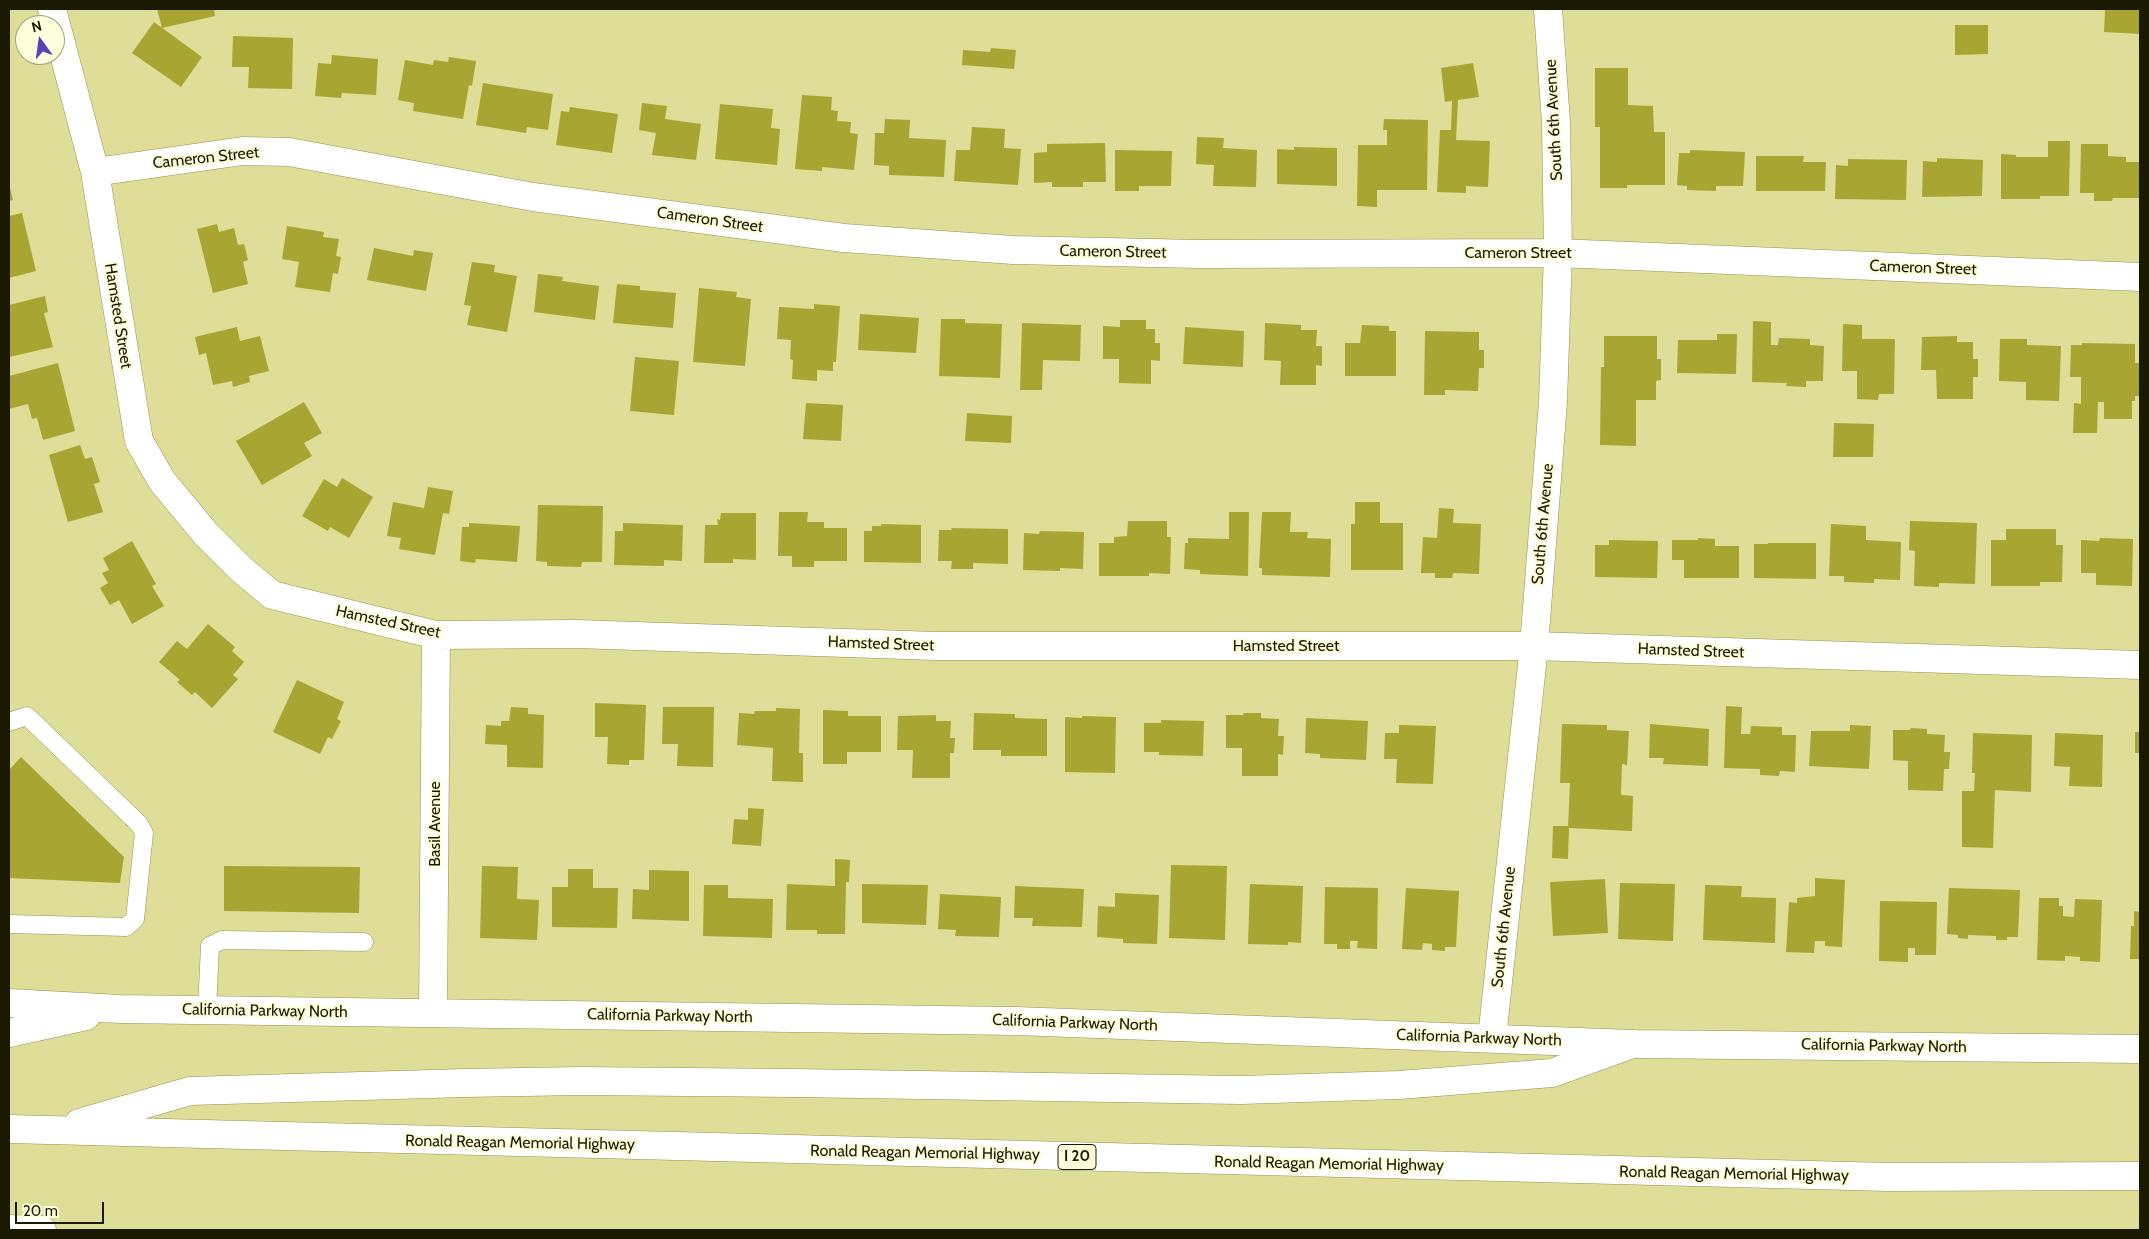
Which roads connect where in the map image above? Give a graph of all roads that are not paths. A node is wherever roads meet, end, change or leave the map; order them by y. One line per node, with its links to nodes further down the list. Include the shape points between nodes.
1 (52, 9): 3 (main road, Hamsted Street)
2 (1548, 9): 4 (main road, South 6th Avenue, via 1556,123)
3 (95, 172): 4 (main road, Cameron Street, via 243,151 289,152 532,196 844,238 1013,250); 6 (main road, Hamsted Street, via 139,441 162,481 205,533 272,595)
4 (1558, 253): 5 (main road, Cameron Street); 7 (main road, South 6th Avenue, via 1553,402)
5 (2140, 277)
6 (436, 635): 7 (main road, Hamsted Street, via 576,634 936,646); 15 (main road, Basil Avenue)
7 (1534, 646): 8 (main road, Hamsted Street); 17 (main road, South 6th Avenue)
8 (2140, 665)
9 (9, 722): 10 (lane, via 27,716 140,824 144,833 135,920 126,927)
10 (9, 924)
11 (364, 942): 14 (lane, via 222,940 210,946)
12 (9, 1003): 13 (main road, California Parkway North)
13 (120, 1009): 14 (main road, California Parkway North); 16 (main road)
14 (207, 1010): 15 (main road, California Parkway North)
15 (433, 1013): 17 (main road, California Parkway North, via 1016,1021)
16 (9, 1033)
17 (1492, 1038): 18 (main road, California Parkway North)
18 (1632, 1044): 19 (main road, California Parkway North); 21 (main road, via 1552,1073 1398,1085 1241,1090 580,1081 190,1091)
19 (2140, 1049)
20 (9, 1130): 21 (main road, Ronald Reagan Memorial Highway / I 20)
21 (52, 1131): 22 (main road, Ronald Reagan Memorial Highway / I 20, via 1890,1178)
22 (2140, 1176)
23 (9, 1230): 24 (main road)
24 (42, 1230)

